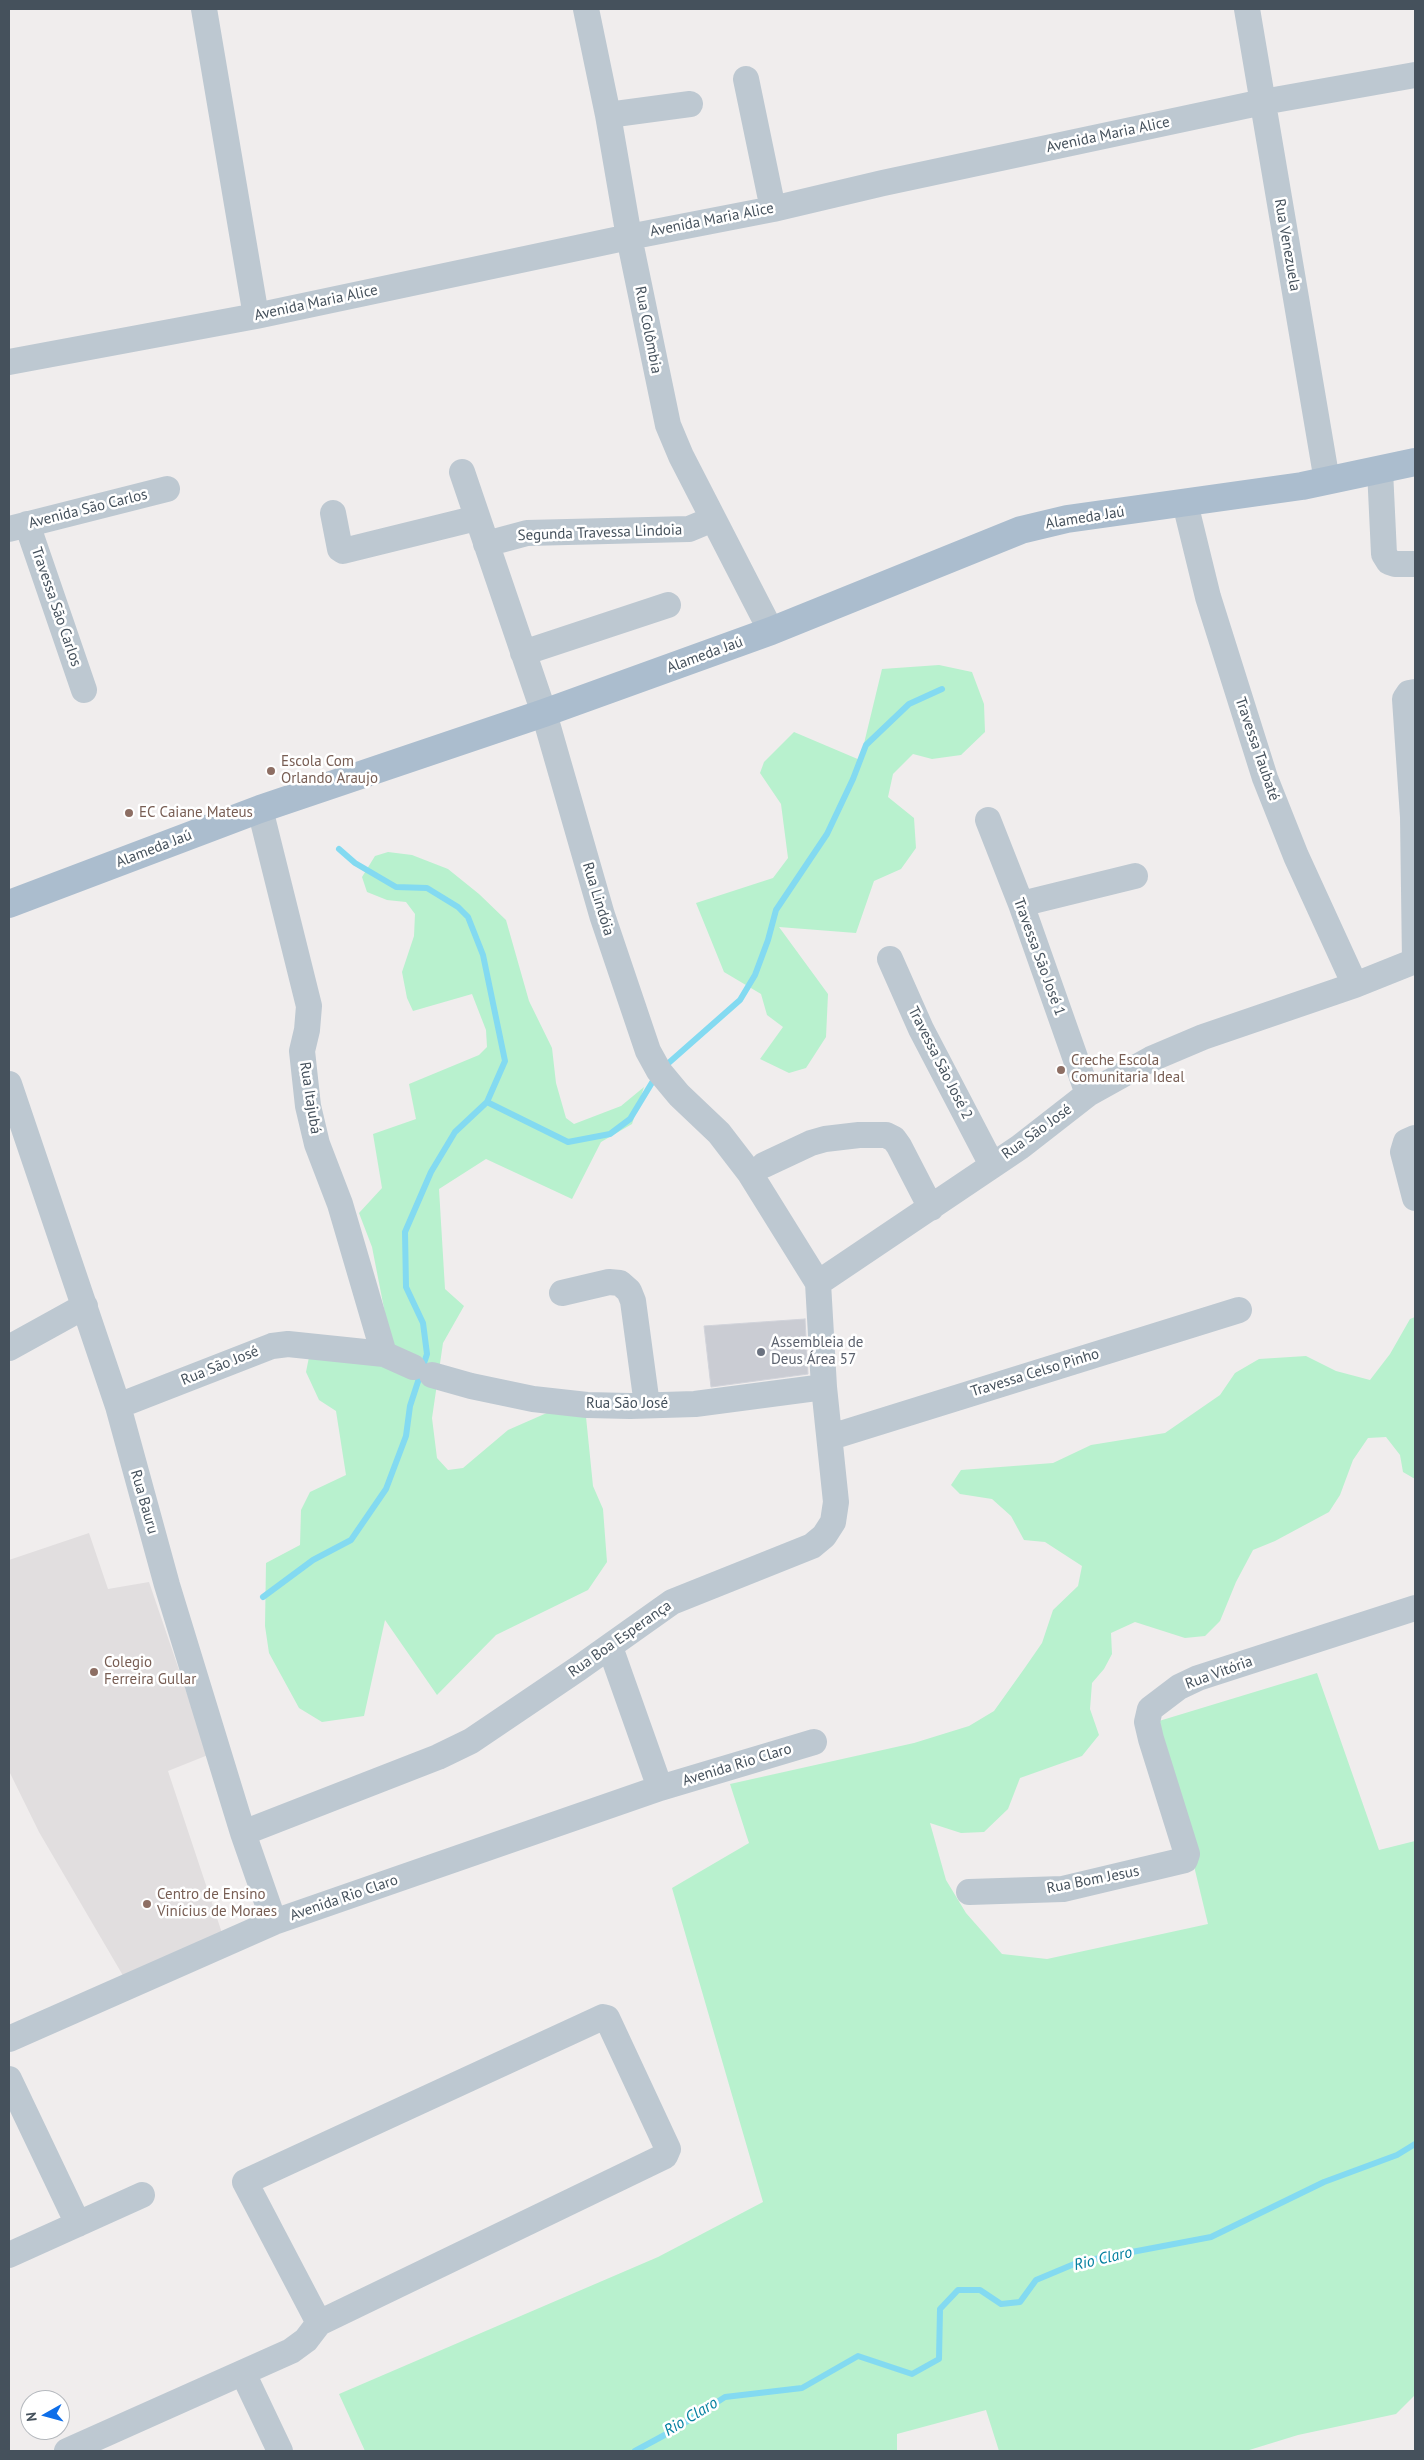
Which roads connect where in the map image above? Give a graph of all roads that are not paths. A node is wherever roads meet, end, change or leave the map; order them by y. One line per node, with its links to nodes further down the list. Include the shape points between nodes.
1 (204, 9): 11 (street)
2 (586, 9): 8 (street, Rua Colômbia)
3 (1247, 9): 6 (street, Rua Venezuela)
4 (1415, 75): 6 (street, Avenida Maria Alice)
5 (746, 79): 9 (street)
6 (1262, 102): 9 (street, Avenida Maria Alice); 16 (street, Rua Venezuela)
7 (690, 104): 8 (street)
8 (608, 115): 10 (street, Rua Colômbia)
9 (773, 209): 10 (street, Avenida Maria Alice)
10 (629, 237): 11 (street, Avenida Maria Alice); 21 (street, Rua Colômbia, via 668,425)
11 (256, 316): 12 (street, Avenida Maria Alice)
12 (9, 362)
13 (1415, 462): 14 (main road, Alameda Jaú)
14 (1380, 470): 16 (main road, Alameda Jaú); 24 (street, via 1384,554 1389,562 1395,564)
15 (462, 472): 20 (street, Rua Lindóia)
16 (1327, 481): 18 (main road, Alameda Jaú)
17 (167, 489): 22 (street, Avenida São Carlos)
18 (1185, 503): 26 (main road, Alameda Jaú, via 1021,530); 39 (street, Travessa Taubaté, via 1208,597 1265,778 1296,856)
19 (333, 512): 20 (street, via 342,552)
20 (477, 518): 23 (street, Rua Lindóia)
21 (713, 519): 23 (street, Segunda Travessa Lindoia, via 688,529 527,533); 26 (street, Rua Colômbia)
22 (18, 526): 28 (street, Travessa São Carlos)
23 (486, 544): 27 (street, Rua Lindóia)
24 (1415, 564)
25 (668, 605): 27 (street)
26 (771, 631): 30 (main road, Alameda Jaú)
27 (523, 652): 30 (street, Rua Lindóia)
28 (84, 690)
29 (1411, 694): 32 (street, via 1405,699)
30 (544, 713): 31 (main road, Alameda Jaú); 47 (street, Rua Lindóia, via 602,915 648,1051 664,1077 719,1133 749,1172)
31 (260, 809): 35 (main road, Alameda Jaú); 52 (street, Rua Itajubá, via 309,1006 308,1030 302,1051 308,1106 317,1144 340,1204)
32 (1414, 817): 38 (street)
33 (988, 820): 36 (street, Travessa São José 1)
34 (1135, 876): 36 (street)
35 (9, 904)
36 (1020, 904): 41 (street, Travessa São José 1)
37 (890, 960): 43 (street, Travessa São José 2, via 921,1029)
38 (1415, 961): 39 (street, Rua São José)
39 (1355, 985): 41 (street, Rua São José, via 1203,1037 1151,1059)
40 (9, 1084): 49 (street, Rua Bauru)
41 (1088, 1094): 43 (street, Rua São José, via 1020,1147)
42 (1409, 1142): 45 (street)
43 (992, 1164): 46 (street, Rua São José)
44 (764, 1165): 46 (street, via 825,1139 886,1135 894,1138 899,1146)
45 (1415, 1198)
46 (930, 1208): 47 (street, Rua São José)
47 (818, 1284): 53 (street, Rua Boa Esperança)
48 (562, 1293): 54 (street, via 609,1282 620,1283 629,1291)
49 (85, 1306): 51 (street); 55 (street, Rua Bauru)
50 (1239, 1310): 56 (street, Travessa Celso Pinho)
51 (9, 1348)
52 (384, 1354): 54 (street, Rua São José, via 471,1386 533,1399 586,1405); 55 (street, Rua São José, via 288,1344 272,1346)
53 (824, 1387): 54 (street, Rua São José, via 695,1404); 56 (street, Rua Boa Esperança)
54 (647, 1405)
55 (118, 1406): 61 (street, Rua Bauru)
56 (831, 1437): 58 (street, Rua Boa Esperança, via 836,1502 833,1522 824,1536 812,1546 672,1602)
57 (1415, 1608): 62 (street, Rua Vitória, via 1198,1678 1179,1687 1150,1709 1151,1739 1186,1854)
58 (610, 1647): 60 (street); 61 (street, Rua Boa Esperança, via 454,1750)
59 (814, 1742): 60 (street, Avenida Rio Claro)
60 (660, 1788): 64 (street, Avenida Rio Claro)
61 (243, 1834): 64 (street, Rua Bauru)
62 (1185, 1860): 63 (street, Rua Bom Jesus, via 1063,1888)
63 (969, 1892)
64 (274, 1922): 65 (street, Avenida Rio Claro)
65 (9, 2039)
66 (9, 2079): 68 (street)
67 (142, 2195): 68 (street)
68 (78, 2224): 69 (street)
69 (9, 2255)
70 (319, 2323): 70 (street, via 667,2154 664,2140 607,2018 603,2017 245,2182); 71 (street, via 306,2340 291,2351)
71 (243, 2373): 72 (street); 74 (street)
72 (108, 2443): 73 (street)
73 (66, 2451)
74 (280, 2451)

